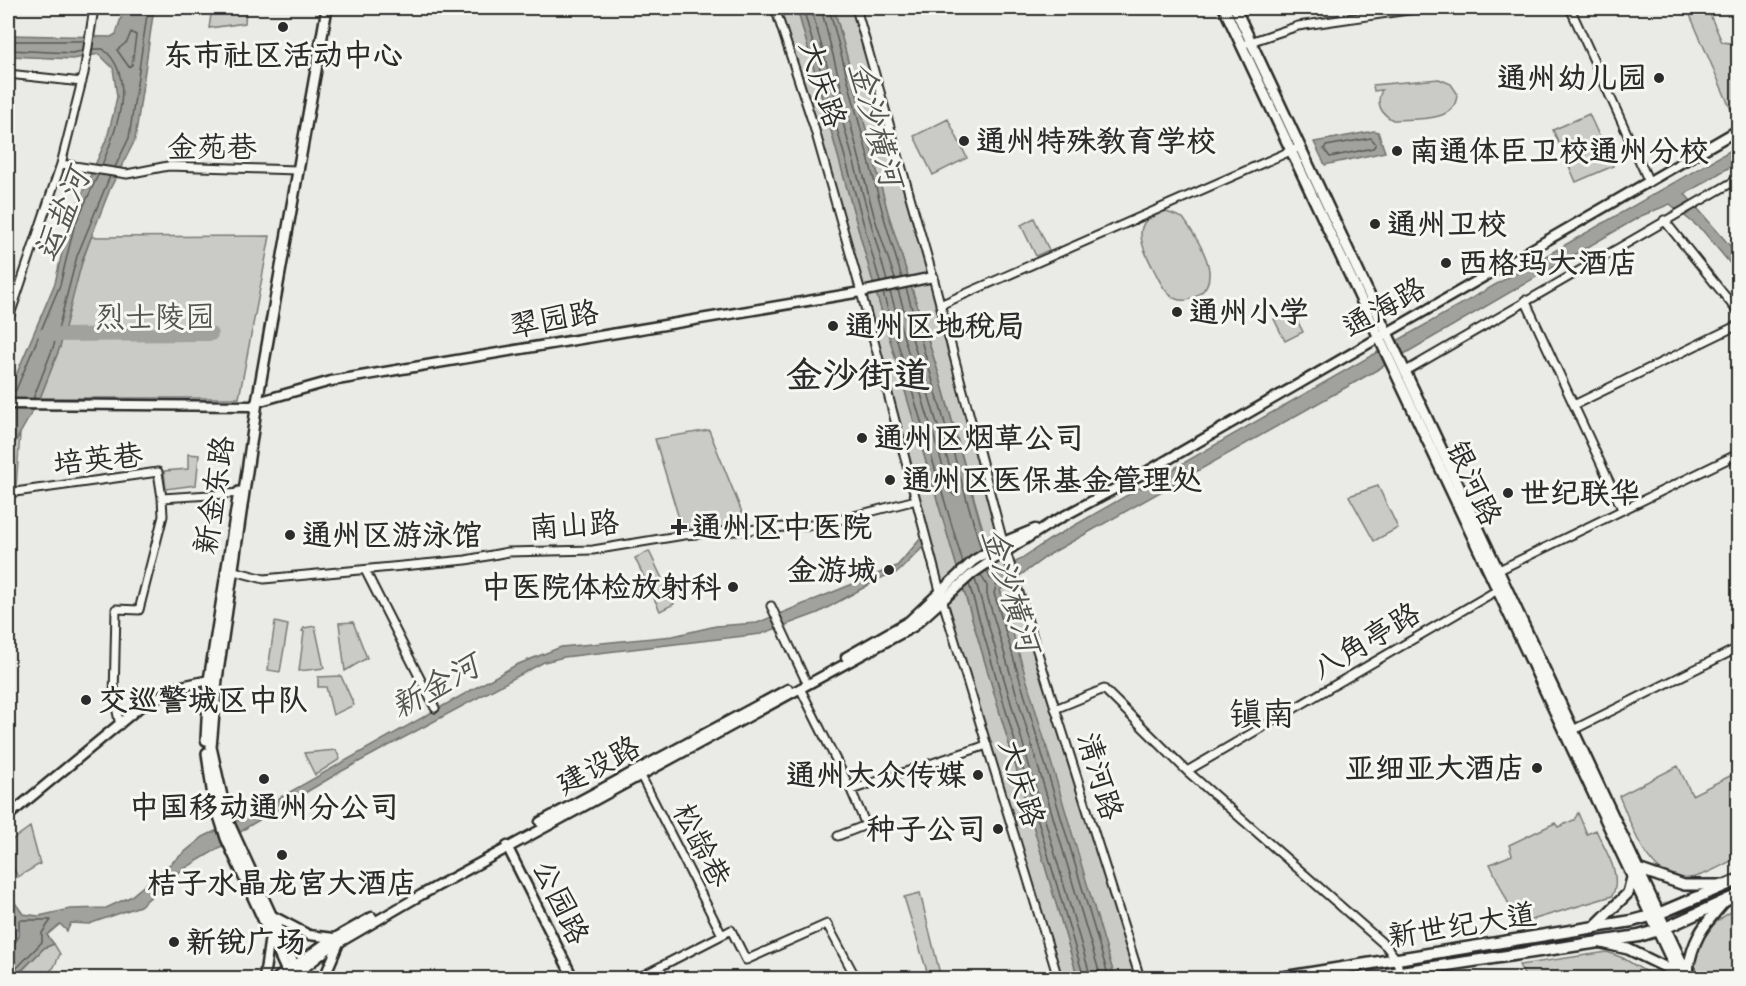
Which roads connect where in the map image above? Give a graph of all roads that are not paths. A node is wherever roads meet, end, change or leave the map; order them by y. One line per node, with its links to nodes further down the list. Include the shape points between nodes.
1 (94, 8): 12 (street)
2 (322, 8): 16 (main road, 新金东路)
3 (327, 8): 16 (main road, 新金东路)
4 (775, 8): 21 (street, 大庆路)
5 (856, 8): 20 (street)
6 (1224, 8): 10 (main road, 银河路)
7 (1235, 8): 10 (main road, 银河路)
8 (1422, 8): 10 (street, via 1298,26)
9 (1570, 8): 18 (street)
10 (1246, 43): 14 (main road, 银河路)
11 (8, 74): 12 (street)
12 (82, 82): 15 (street)
13 (1738, 130): 18 (street, 通海路)
14 (1295, 149): 23 (street); 27 (main road, 银河路)
15 (61, 164): 16 (street, 金苑巷, via 127,174 168,166); 25 (street)
16 (295, 170): 30 (main road, 新金东路)
17 (1738, 179): 19 (street)
18 (1649, 182): 27 (street, 通海路)
19 (1664, 220): 22 (street); 24 (street)
20 (933, 277): 21 (street, 翠园路); 23 (street)
21 (861, 292): 30 (street, 翠园路, via 331,381); 36 (street, 大庆路)
22 (1526, 300): 28 (street); 31 (street)
23 (940, 305): 39 (street)
24 (1738, 312)
25 (8, 321)
26 (1738, 325): 31 (street)
27 (1384, 335): 28 (main road, 银河路); 38 (street, 通海路)
28 (1405, 376): 43 (main road, 银河路)
29 (8, 404): 30 (street, 翠园路)
30 (254, 404): 34 (main road, 新金东路)
31 (1574, 405): 37 (street)
32 (1738, 454): 37 (street)
33 (8, 493): 35 (street, 培英巷, via 158,472)
34 (242, 493): 35 (street, 培英巷); 42 (main road, 新金东路); 50 (main road, 新金东路)
35 (162, 498): 54 (street, via 163,516 139,610 116,609 114,698)
36 (916, 500): 41 (street, 南山路, via 823,524 684,535 592,550 507,552); 45 (street, 大庆路)
37 (1622, 509): 43 (street)
38 (1051, 523): 39 (street, 通海路); 40 (street, 通海路)
39 (1003, 542): 40 (street, 清河路); 45 (street, 通海路, via 973,561)
40 (1006, 552): 46 (street, 通海路, via 972,574); 53 (street, 清河路)
41 (365, 570): 42 (street, 南山路, via 264,579); 52 (street)
42 (234, 571): 50 (main road, 新金东路)
43 (1494, 573): 44 (main road, 银河路)
44 (1501, 588): 55 (main road, 银河路); 57 (street, 八角亭路); 65 (main road, 银河路)
45 (940, 592): 46 (street, 大庆路); 49 (street, 建设路, via 909,621)
46 (943, 602): 51 (street, 建设路, via 913,627); 56 (street, 大庆路)
47 (773, 610): 49 (street)
48 (1738, 648): 55 (street)
49 (805, 679): 76 (street, 建设路, via 503,842)
50 (213, 680): 54 (street, via 177,687 140,707); 62 (main road, 新金东路, via 206,747 213,797)
51 (800, 688): 58 (street, 建设路); 59 (street)
52 (435, 708)
53 (1055, 709): 57 (street, via 1104,689); 88 (street, 清河路)
54 (120, 725): 60 (street)
55 (1574, 730): 64 (main road, 银河路)
56 (987, 745): 59 (street); 87 (street, 大庆路)
57 (1187, 771): 78 (street, via 1378,938)
58 (641, 776): 63 (street, 建设路); 74 (street, 松龄巷)
59 (850, 790): 61 (street, via 866,825)
60 (8, 816)
61 (838, 836)
62 (232, 843): 70 (main road, 新金东路); 75 (main road, 新金东路)
63 (507, 846): 76 (street, 建设路); 84 (street, 公园路)
64 (1638, 869): 67 (main road, via 1684,885); 71 (main road, 银河路)
65 (1632, 878): 71 (main road, 银河路); 72 (main road, via 1628,894)
66 (1738, 880): 67 (main road, 新世纪大道)
67 (1727, 885): 71 (main road, 新世纪大道)
68 (1738, 895): 69 (main road, 新世纪大道)
69 (1726, 900): 73 (main road, 新世纪大道); 80 (main road, via 1701,927)
70 (269, 914): 76 (street, via 309,934); 79 (main road, 新金东路)
71 (1654, 915): 72 (main road, 新世纪大道); 73 (main road, 银河路)
72 (1592, 928): 78 (main road, 新世纪大道)
73 (1661, 929): 77 (main road, 新世纪大道); 80 (main road, 银河路)
74 (722, 935): 85 (street, 松龄巷); 86 (street, 松龄巷, via 731,930 746,960 827,924)
75 (270, 936): 79 (main road, 新金东路); 81 (street)
76 (337, 940): 79 (street, 建设路); 83 (street)
77 (1602, 943): 78 (main road, 新世纪大道); 80 (main road, via 1628,949)
78 (1398, 966): 89 (main road, 新世纪大道); 90 (main road, 新世纪大道)
79 (294, 973): 82 (street, 建设路)
80 (1684, 976)
81 (264, 978)
82 (277, 978)
83 (324, 978)
84 (573, 978)
85 (638, 978)
86 (856, 978)
87 (1058, 978)
88 (1140, 978)
89 (1280, 978)
90 (1361, 978)

